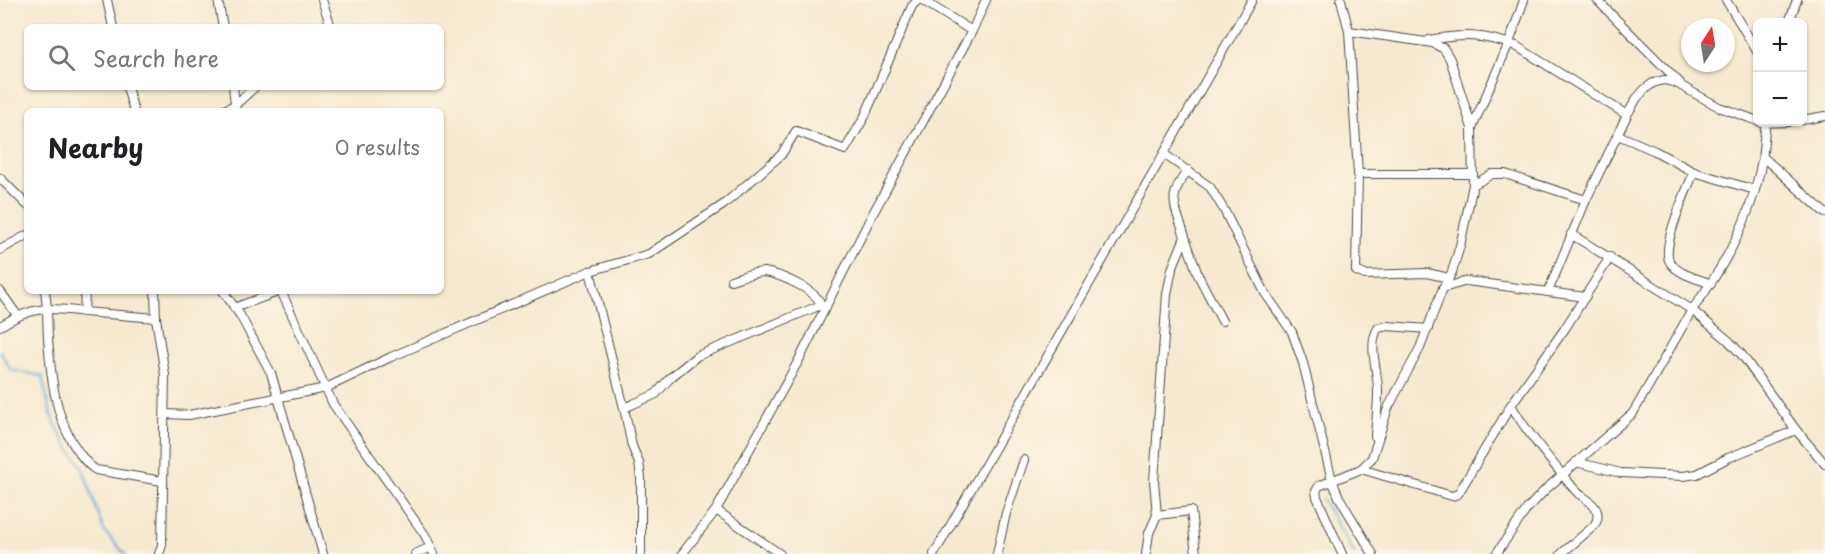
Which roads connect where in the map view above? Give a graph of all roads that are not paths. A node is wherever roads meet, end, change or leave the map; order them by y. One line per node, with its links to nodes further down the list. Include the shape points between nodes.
1 (107, 0): 13 (street)
2 (218, 0): 14 (street)
3 (322, 0): 15 (street)
4 (920, 0): 16 (street); 51 (street, via 912,6 864,118 845,150 796,131 781,155 723,205 649,255)
5 (986, 0): 16 (street)
6 (1252, 0): 34 (street)
7 (1341, 0): 17 (street)
8 (1524, 0): 19 (street)
9 (1597, 0): 21 (street)
10 (1726, 0): 20 (street)
11 (1797, 0): 12 (street)
12 (1790, 18)
13 (112, 24)
14 (222, 24)
15 (330, 24)
16 (972, 31): 65 (street)
17 (1349, 31): 18 (street); 38 (street)
18 (1423, 41): 19 (street, via 1462,35); 32 (street, via 1439,45 1450,59)
19 (1509, 43): 27 (street); 32 (street)
20 (1753, 45)
21 (1681, 84): 27 (street, via 1653,82 1637,98); 29 (street, via 1719,107)
22 (128, 90): 26 (street)
23 (233, 90): 25 (street)
24 (252, 90): 25 (street)
25 (236, 107)
26 (133, 108)
27 (1628, 115): 33 (street)
28 (1825, 116): 30 (street)
29 (1753, 119)
30 (1807, 119)
31 (1762, 126): 35 (street)
32 (1472, 128): 39 (street)
33 (1618, 135): 37 (street); 43 (street)
34 (1164, 154): 36 (street); 98 (street)
35 (1763, 157): 42 (street); 45 (street)
36 (1188, 170): 48 (street, via 1177,184 1174,200); 87 (street, via 1210,187 1265,293 1292,332)
37 (1694, 172): 42 (street); 54 (street, via 1671,232 1667,257 1672,266)
38 (1358, 174): 39 (street); 52 (street, via 1356,271 1365,275 1427,273)
39 (1473, 174): 41 (street)
40 (0, 178): 44 (street)
41 (1473, 185): 43 (street, via 1492,174 1504,174); 52 (street)
42 (1755, 190): 54 (street)
43 (1586, 200): 46 (street)
44 (24, 203)
45 (1825, 213)
46 (1571, 234): 50 (street); 57 (street)
47 (24, 237): 49 (street)
48 (1185, 237): 72 (street, via 1198,275); 90 (street, via 1167,294 1154,481)
49 (0, 250)
50 (1610, 257): 64 (street); 68 (street)
51 (590, 271): 75 (street); 78 (street)
52 (1449, 278): 55 (street)
53 (731, 280): 65 (street, via 768,273 810,291)
54 (1712, 284): 68 (street)
55 (1443, 288): 57 (street, via 1467,281); 74 (street)
56 (0, 291): 70 (street)
57 (1548, 292): 64 (street)
58 (46, 294): 66 (street)
59 (84, 294): 69 (street)
60 (155, 294): 71 (street)
61 (226, 294): 67 (street)
62 (273, 294): 67 (street)
63 (282, 294): 75 (street)
64 (1585, 297): 77 (street)
65 (823, 306): 78 (street, via 697,356 656,394); 89 (street, via 800,358)
66 (48, 307): 69 (street); 70 (street); 88 (street, via 56,402 71,442 96,470)
67 (234, 308): 76 (street, via 271,373)
68 (1692, 310): 80 (street, via 1742,355); 83 (street, via 1633,413)
69 (84, 312): 71 (street)
70 (17, 315): 73 (street)
71 (156, 318): 79 (street, via 165,375)
72 (1222, 321)
73 (0, 326)
74 (1428, 329): 81 (street, via 1390,402); 81 (street, via 1388,326 1376,331 1378,393)
75 (326, 387): 76 (street); 91 (street, via 333,404)
76 (278, 396): 79 (street, via 189,415); 93 (street)
77 (1511, 405): 85 (street, via 1457,495); 86 (street, via 1535,444)
78 (624, 408): 95 (street, via 641,478)
79 (165, 414): 88 (street)
80 (1796, 430): 83 (street, via 1683,477 1621,473); 84 (street)
81 (1372, 458): 85 (street)
82 (1024, 460): 99 (street)
83 (1576, 462): 86 (street)
84 (1825, 464)
85 (1361, 469): 87 (street)
86 (1562, 473): 104 (street, via 1527,509); 105 (street, via 1598,514 1594,526)
87 (1332, 480): 102 (street, via 1316,491); 103 (street)
88 (162, 481): 92 (street)
89 (716, 510): 96 (street); 97 (street)
90 (1157, 515): 100 (street); 101 (street, via 1191,511)
91 (433, 550): 94 (street)
92 (159, 554)
93 (323, 554)
94 (415, 554)
95 (641, 554)
96 (682, 554)
97 (780, 554)
98 (934, 554)
99 (997, 554)
100 (1146, 554)
101 (1196, 554)
102 (1342, 554)
103 (1373, 554)
104 (1496, 554)
105 (1561, 554)

